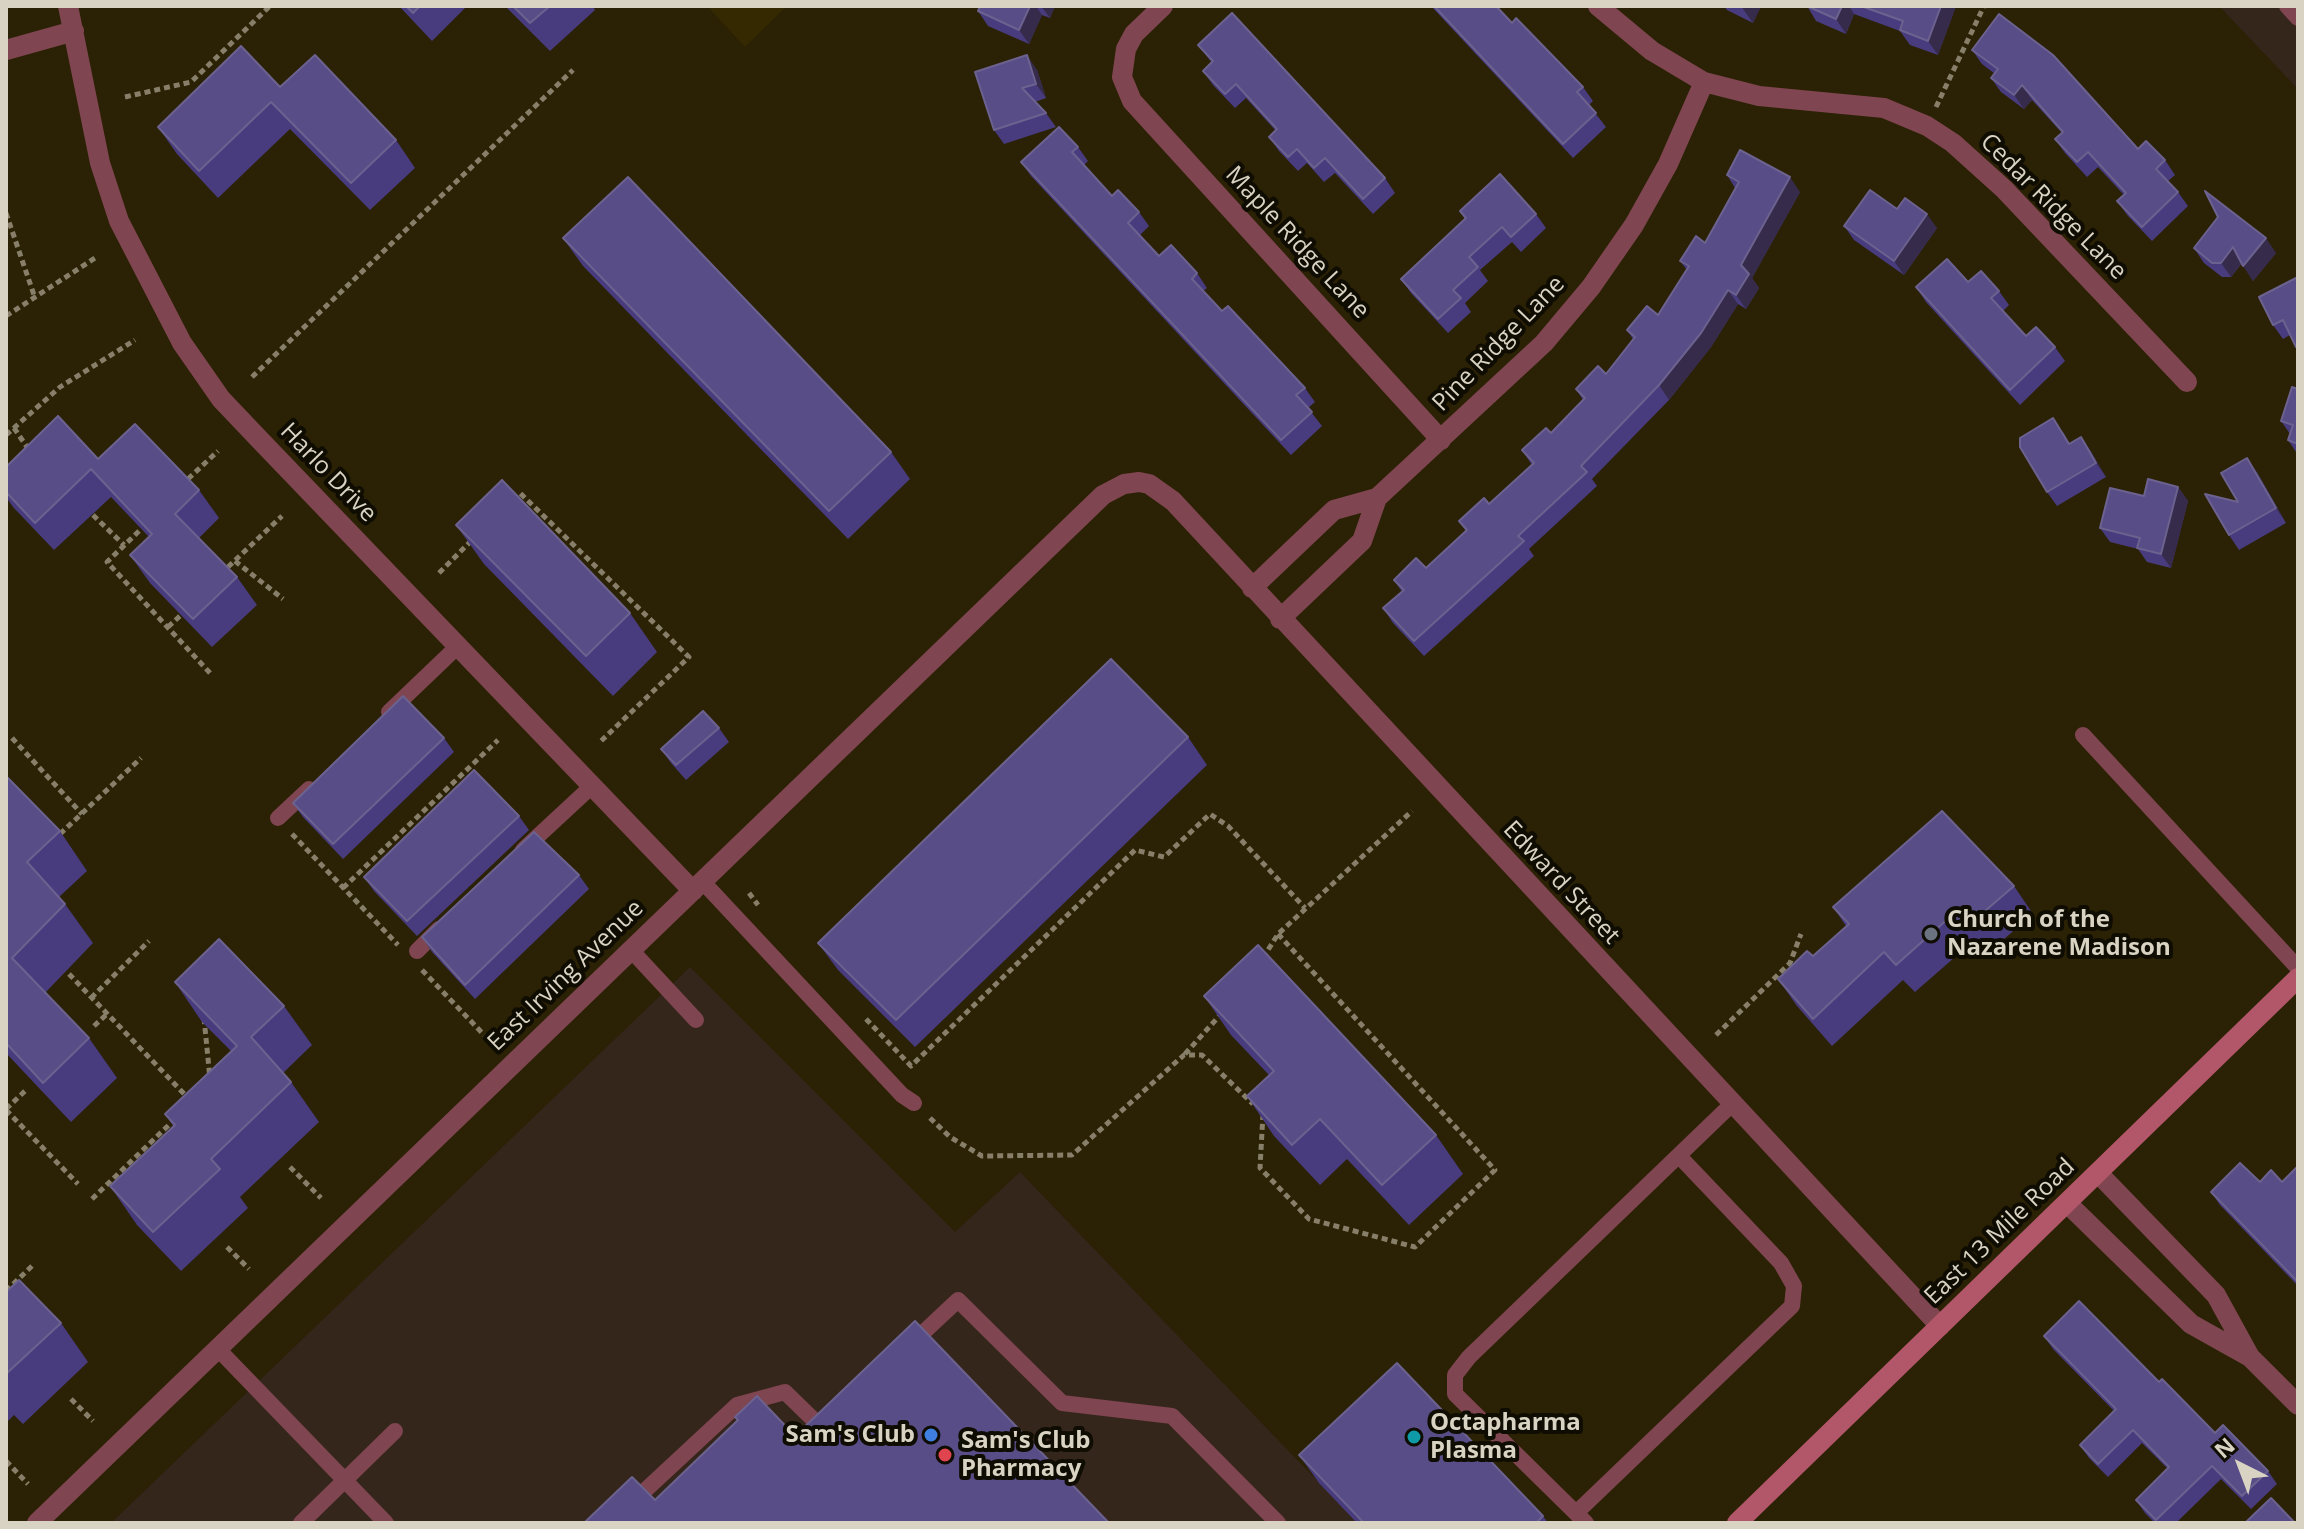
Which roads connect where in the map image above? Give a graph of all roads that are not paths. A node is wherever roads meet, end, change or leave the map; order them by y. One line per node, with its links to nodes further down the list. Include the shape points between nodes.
1 (68, 6): 6 (street, Harlo Drive)
2 (1163, 6): 10 (street, Maple Ridge Lane, via 1126,49 1122,77 1132,101)
3 (1598, 6): 8 (street, Cedar Ridge Lane, via 1652,51)
4 (2287, 6): 5 (lane)
5 (2298, 18)
6 (74, 31): 7 (street); 15 (street, Harlo Drive, via 100,163 119,221 182,343 221,399)
7 (6, 50)
8 (1704, 82): 9 (street, Cedar Ridge Lane, via 1759,96 1884,108 1927,126 2004,189); 10 (street, Pine Ridge Lane, via 1651,196 1591,287 1544,343)
9 (2187, 382)
10 (1441, 440): 12 (street, Pine Ridge Lane)
11 (1139, 482): 13 (street, Edward Street, via 1173,501); 22 (street, East Irving Avenue, via 1103,495)
12 (1377, 498): 13 (street, Pine Ridge Lane, via 1334,510); 14 (street, Pine Ridge Lane, via 1362,541)
13 (1252, 588): 14 (street, Edward Street)
14 (1280, 619): 30 (street, Edward Street)
15 (458, 646): 16 (lane); 19 (street, Harlo Drive)
16 (377, 724)
17 (2083, 735): 26 (lane)
18 (322, 776): 20 (lane)
19 (592, 786): 21 (lane); 22 (street, Harlo Drive)
20 (283, 824)
21 (508, 864)
22 (698, 886): 25 (street, East Irving Avenue); 29 (lane)
23 (451, 918): 24 (lane)
24 (409, 949)
25 (631, 950): 28 (lane); 35 (street, East Irving Avenue)
26 (2298, 968)
27 (2298, 978): 32 (main road, East 13 Mile Road)
28 (696, 1020)
29 (914, 1103)
30 (1731, 1105): 31 (lane); 34 (street, Edward Street)
31 (1680, 1157): 42 (lane, via 1781,1263 1794,1286 1792,1306); 42 (lane, via 1455,1375 1455,1394)
32 (2098, 1173): 33 (main road, East 13 Mile Road); 36 (street, via 2216,1295)
33 (2067, 1203): 34 (main road, East 13 Mile Road); 36 (street, via 2191,1324)
34 (1940, 1326): 48 (main road, East 13 Mile Road)
35 (217, 1348): 41 (lane); 43 (street, East Irving Avenue)
36 (2250, 1357): 38 (street)
37 (894, 1360): 47 (lane, via 958,1300 1062,1403 1172,1416)
38 (2298, 1405)
39 (839, 1412): 46 (lane, via 822,1428 785,1392 737,1405)
40 (395, 1431): 41 (lane)
41 (345, 1480): 44 (lane); 45 (lane)
42 (1581, 1518)
43 (37, 1523)
44 (301, 1523)
45 (386, 1523)
46 (610, 1523)
47 (1278, 1523)
48 (1737, 1523)

